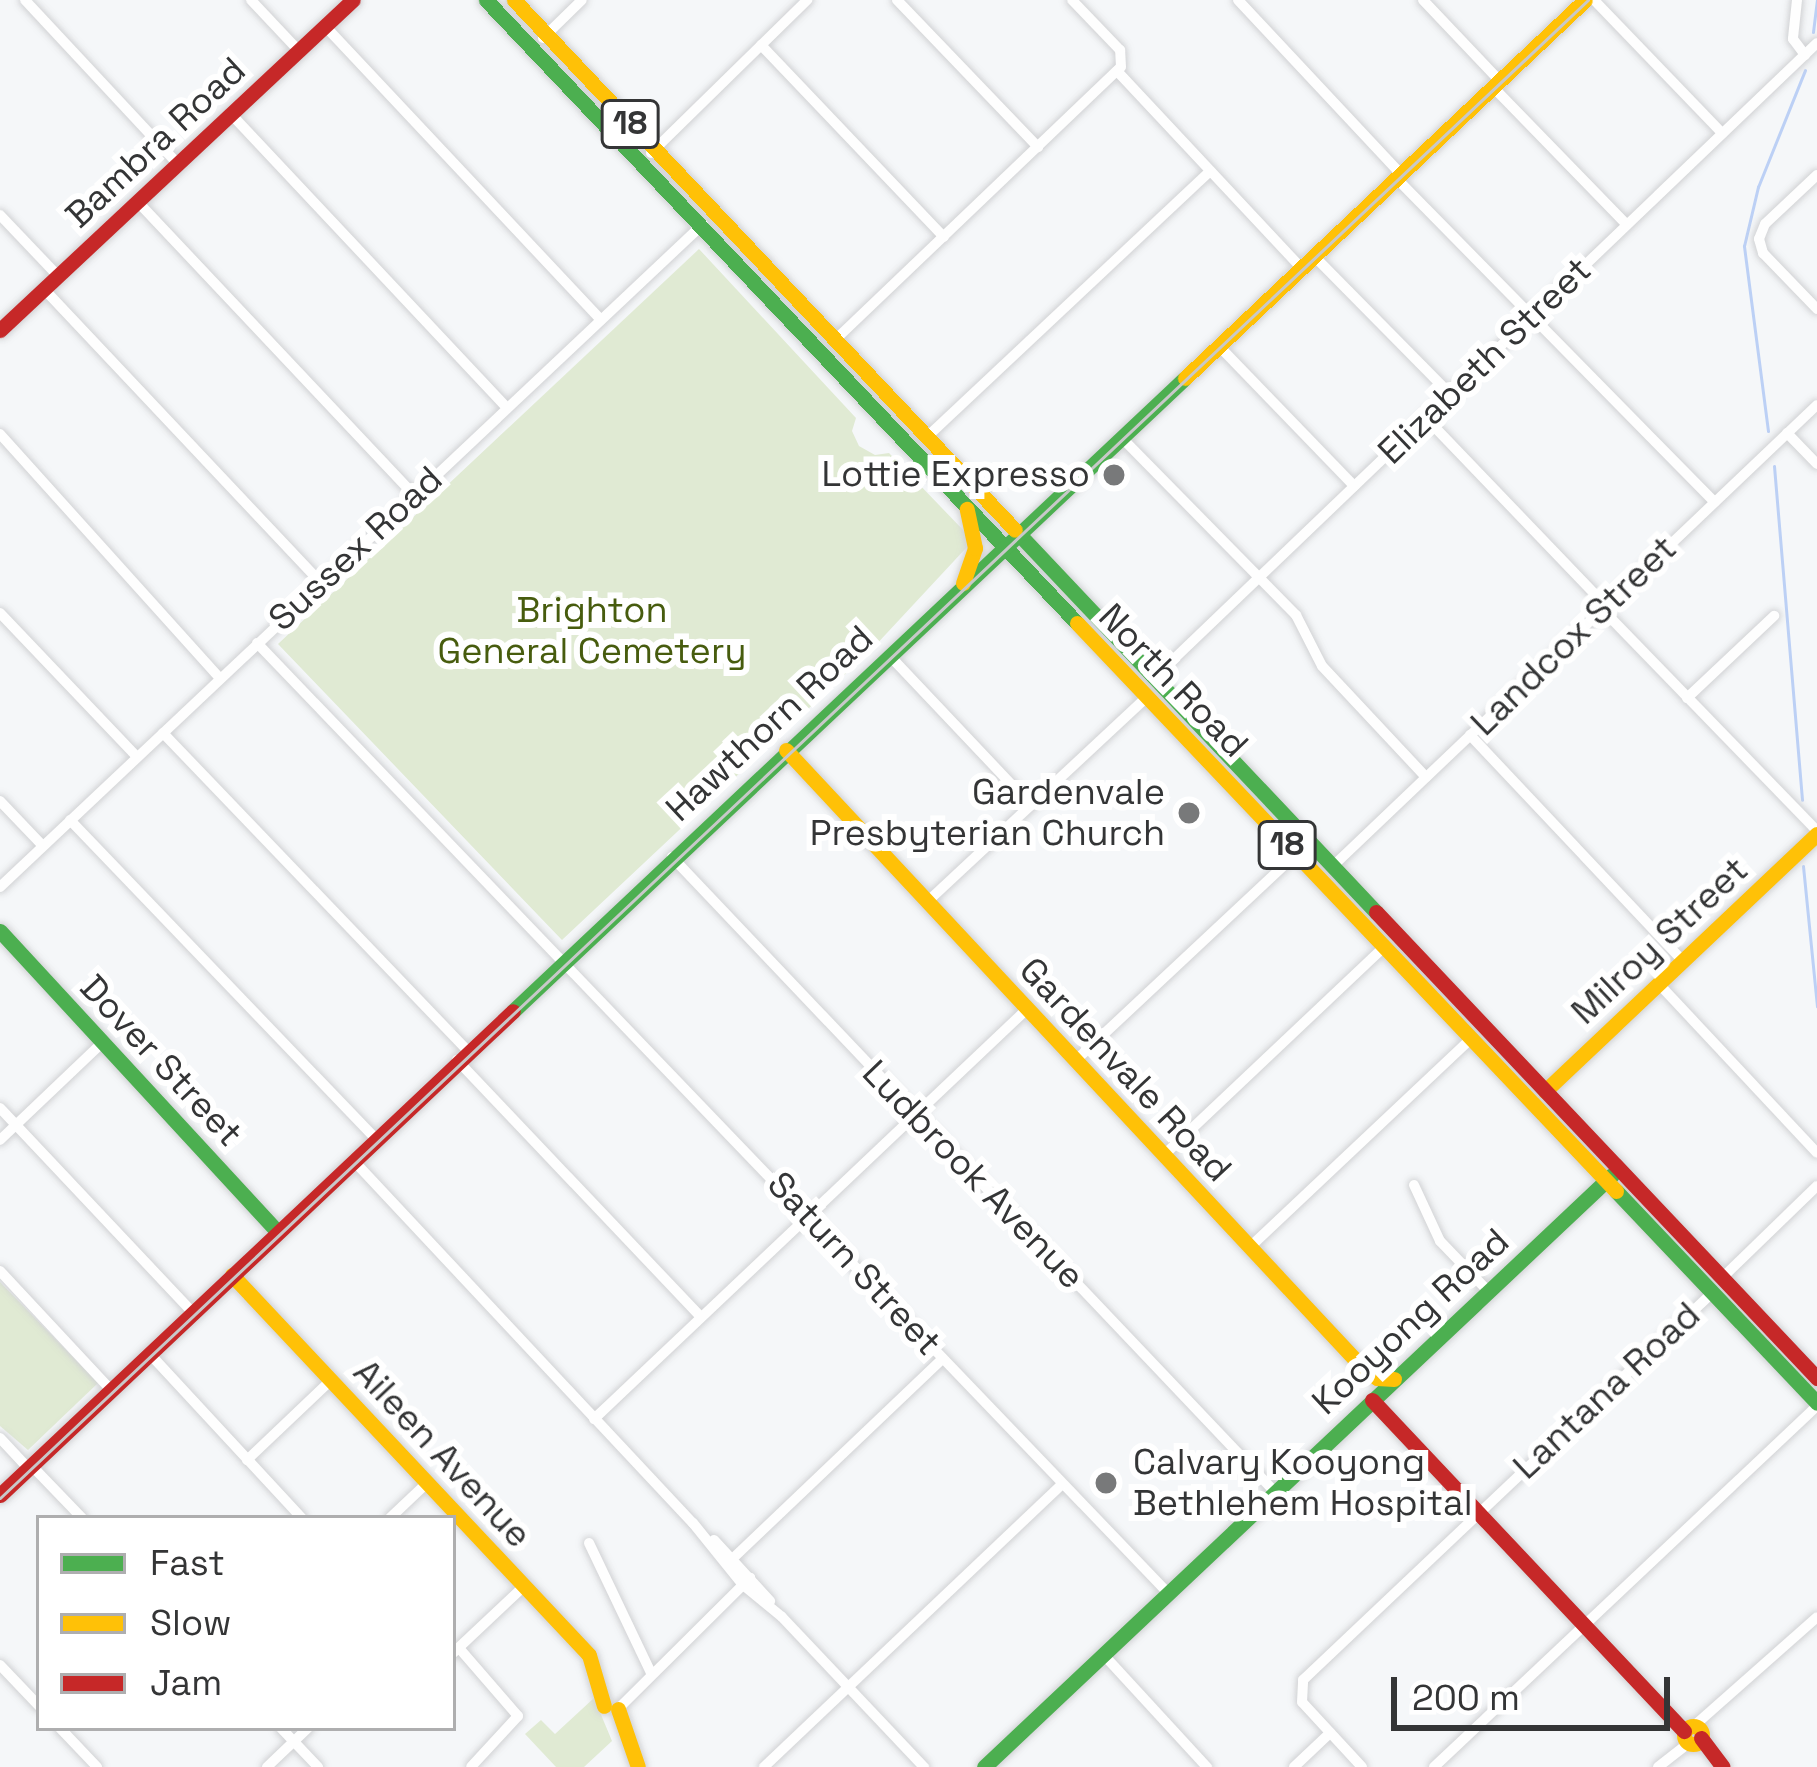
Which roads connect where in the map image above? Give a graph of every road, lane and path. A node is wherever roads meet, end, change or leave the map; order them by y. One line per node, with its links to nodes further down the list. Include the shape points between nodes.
1 (25, 0): 27 (street)
2 (251, 0): 19 (street)
3 (353, 0): 14 (main road, Bambra Road)
4 (486, 0): 18 (main road, North Road / 18)
5 (514, 0): 15 (main road, North Road / 18)
6 (582, 0): 15 (street)
7 (807, 0): 17 (street)
8 (897, 0): 25 (street)
9 (1072, 0): 21 (street, via 1121,52)
10 (1238, 0): 31 (street)
11 (1424, 0): 22 (street)
12 (1589, 0): 22 (main road, Hawthorn Road); 24 (street)
13 (1797, 0): 20 (street, via 1793,39)
14 (325, 26): 19 (main road, Bambra Road); 44 (street)
15 (547, 34): 18 (street); 26 (main road, North Road / 18)
16 (1817, 44): 20 (street, Elizabeth Street)
17 (761, 45): 26 (street); 37 (street)
18 (532, 48): 28 (main road, North Road / 18)
19 (298, 51): 23 (main road, Bambra Road)
20 (1802, 55): 24 (street, Elizabeth Street)
21 (1117, 71): 25 (street); 29 (street)
22 (1497, 84): 31 (main road, Hawthorn Road); 35 (street)
23 (231, 114): 27 (main road, Bambra Road); 50 (street)
24 (1723, 133): 35 (street, Elizabeth Street)
25 (1038, 147): 37 (street)
26 (654, 150): 28 (street); 34 (main road, North Road / 18)
27 (178, 164): 32 (main road, Bambra Road)
28 (641, 164): 36 (main road, North Road / 18)
29 (1210, 171): 39 (street); 54 (street)
30 (1817, 175): 42 (street, via 1759,239)
31 (1399, 177): 38 (main road, Hawthorn Road); 43 (street)
32 (137, 201): 40 (main road, Bambra Road); 58 (street)
33 (0, 214): 40 (street)
34 (715, 214): 36 (street, Sussex Road); 46 (main road, North Road / 18)
35 (1627, 225): 43 (street, Elizabeth Street)
36 (700, 227): 44 (street, Sussex Road); 60 (main road, North Road / 18)
37 (944, 236): 46 (street)
38 (1316, 257): 39 (main road, Hawthorn Road); 48 (street)
39 (1302, 269): 47 (main road, Hawthorn Road)
40 (58, 276): 41 (main road, Bambra Road)
41 (44, 289): 45 (main road, Bambra Road); 65 (street)
42 (1817, 309)
43 (1532, 316): 48 (street, Elizabeth Street); 59 (street)
44 (601, 320): 50 (street, Sussex Road)
45 (0, 330)
46 (835, 341): 54 (main road, North Road / 18)
47 (1220, 347): 55 (main road, Hawthorn Road); 57 (street)
48 (1450, 394): 51 (street, Elizabeth Street)
49 (1817, 405): 52 (street, Landcox Street)
50 (507, 408): 58 (street, Sussex Road)
51 (1425, 417): 57 (street, Elizabeth Street); 68 (street)
52 (1787, 433): 56 (street); 59 (street, Landcox Street)
53 (0, 434): 73 (street)
54 (928, 436): 61 (main road, North Road / 18)
55 (1123, 440): 61 (main road, Hawthorn Road); 64 (street)
56 (1817, 464)
57 (1354, 486): 64 (street, Elizabeth Street)
58 (413, 495): 65 (street, Sussex Road)
59 (1714, 502): 68 (street, Landcox Street)
60 (967, 509): 62 (main road, North Road / 18); 66 (main road, via 975,548)
61 (1021, 534): 62 (main road, Hawthorn Road); 63 (main road, North Road / 18)
62 (1003, 548): 66 (main road, Hawthorn Road); 67 (main road, North Road / 18)
63 (1061, 577): 67 (main road); 74 (main road, North Road / 18)
64 (1258, 578): 74 (street, Elizabeth Street); 81 (street, via 1306,627 1322,667)
65 (320, 582): 71 (street, Sussex Road)
66 (962, 586): 72 (main road, Hawthorn Road)
67 (1046, 592): 75 (main road, North Road / 18)
68 (1604, 608): 76 (street); 78 (street, Landcox Street)
69 (0, 613): 80 (street)
70 (1774, 616): 76 (street)
71 (257, 643): 73 (street, Sussex Road); 94 (street, Saturn Street)
72 (888, 654): 79 (main road, Hawthorn Road); 83 (street)
73 (220, 678): 77 (street, Sussex Road)
74 (1153, 679): 89 (main road, North Road / 18)
75 (1148, 696): 83 (street); 87 (main road, North Road / 18)
76 (1687, 698): 85 (street)
77 (163, 733): 80 (street, Sussex Road); 101 (street)
78 (1470, 735): 81 (street, Landcox Street); 95 (street)
79 (783, 753): 88 (main road, Hawthorn Road); 91 (main road, Gardenvale Road)
80 (137, 757): 84 (street, Sussex Road)
81 (1426, 777): 89 (street, Landcox Street)
82 (0, 801): 86 (street)
83 (1031, 805): 91 (street)
84 (70, 820): 86 (street, Sussex Road); 107 (street)
85 (1815, 834): 95 (main road, Milroy Street)
86 (42, 845): 90 (street, Sussex Road)
87 (1296, 854): 93 (main road, North Road / 18); 102 (street)
88 (672, 857): 94 (main road, Hawthorn Road); 105 (street, Ludbrook Avenue)
89 (1331, 867): 97 (main road, North Road / 18)
90 (0, 886)
91 (926, 903): 98 (main road, Gardenvale Road)
92 (0, 931): 100 (main road, Dover Street)
93 (1384, 947): 97 (main road, North Road / 18); 110 (street)
94 (563, 959): 101 (main road, Hawthorn Road); 115 (street, Saturn Street)
95 (1683, 961): 96 (main road, Milroy Street)
96 (1659, 984): 103 (main road, Milroy Street); 109 (street)
97 (1434, 987): 99 (main road, North Road / 18); 103 (main road, North Road / 18)
98 (1026, 1010): 102 (main road, Gardenvale Road); 105 (street)
99 (1472, 1039): 112 (main road, North Road / 18); 117 (street)
100 (103, 1042): 106 (street); 116 (main road, Dover Street)
101 (462, 1055): 107 (main road, Hawthorn Road); 123 (street)
102 (1075, 1061): 110 (main road, Gardenvale Road)
103 (1545, 1091): 112 (main road, North Road / 18)
104 (0, 1108): 106 (street)
105 (915, 1114): 115 (street); 138 (street, Ludbrook Avenue)
106 (16, 1125): 108 (street); 122 (street)
107 (375, 1138): 111 (main road, Hawthorn Road)
108 (0, 1140)
109 (1817, 1153)
110 (1164, 1155): 117 (main road, Gardenvale Road)
111 (350, 1162): 116 (main road, Hawthorn Road); 132 (street)
112 (1612, 1174): 120 (main road, North Road / 18); 121 (main road, Kooyong Road)
113 (1414, 1185): 121 (street, via 1441,1241)
114 (1817, 1186): 120 (street, Lantana Road)
115 (807, 1214): 123 (street); 125 (street, Saturn Street)
116 (278, 1231): 119 (main road, Hawthorn Road)
117 (1250, 1247): 127 (main road, Gardenvale Road, via 1361,1366)
118 (0, 1270): 129 (street)
119 (232, 1275): 122 (main road, Hawthorn Road); 128 (main road, Aileen Avenue)
120 (1717, 1285): 126 (main road, North Road / 18); 131 (main road, North Road / 18); 140 (street, Lantana Road)
121 (1487, 1291): 127 (main road, Kooyong Road)
122 (192, 1312): 124 (main road, Hawthorn Road)
123 (700, 1316): 132 (street)
124 (147, 1355): 129 (main road, Hawthorn Road); 134 (street)
125 (942, 1359): 137 (street, Saturn Street); 145 (street)
126 (1817, 1378)
127 (1394, 1379): 130 (main road, Kooyong Road)
128 (331, 1380): 134 (street); 136 (main road, Aileen Avenue)
129 (111, 1390): 135 (main road, Hawthorn Road)
130 (1375, 1398): 138 (main road, Kooyong Road); 140 (main road)
131 (1817, 1405): 150 (street)
132 (594, 1419): 145 (street)
133 (0, 1438): 135 (street)
134 (247, 1460): 142 (street)
135 (30, 1467): 139 (main road, Hawthorn Road); 141 (street)
136 (428, 1483): 143 (street); 147 (main road, Aileen Avenue)
137 (1061, 1485): 148 (street, Saturn Street); 155 (street)
138 (1275, 1492): 148 (main road, Kooyong Road)
139 (0, 1495)
140 (1481, 1510): 150 (main road); 161 (street, Lantana Road, via 1308,1675 1299,1691)
141 (79, 1515)
142 (299, 1515)
143 (393, 1515)
144 (589, 1543): 154 (street)
145 (731, 1560): 146 (street)
146 (747, 1581): 154 (street); 155 (street)
147 (524, 1586): 151 (street); 157 (main road, Aileen Avenue, via 590,1655)
148 (1165, 1595): 152 (main road, Kooyong Road)
149 (1817, 1617): 162 (street)
150 (1587, 1622): 162 (main road); 176 (street)
151 (456, 1651): 169 (street, via 518,1719)
152 (1101, 1656): 172 (main road, Kooyong Road); 173 (street)
153 (0, 1665): 156 (street)
154 (651, 1673): 157 (street)
155 (849, 1687): 164 (street); 171 (street)
156 (36, 1703)
157 (612, 1705): 170 (main road, Aileen Avenue)
158 (63, 1731): 166 (street)
159 (284, 1731): 163 (street)
160 (305, 1731): 163 (street)
161 (1330, 1733): 174 (street); 175 (street)
162 (1693, 1734): 165 (street); 177 (main road)
163 (294, 1742): 167 (street); 168 (street)
164 (924, 1764)
165 (1660, 1764)
166 (97, 1767)
167 (267, 1767)
168 (318, 1767)
169 (471, 1767)
170 (638, 1767)
171 (764, 1767)
172 (984, 1767)
173 (1208, 1767)
174 (1294, 1767)
175 (1362, 1767)
176 (1434, 1767)
177 (1723, 1767)

